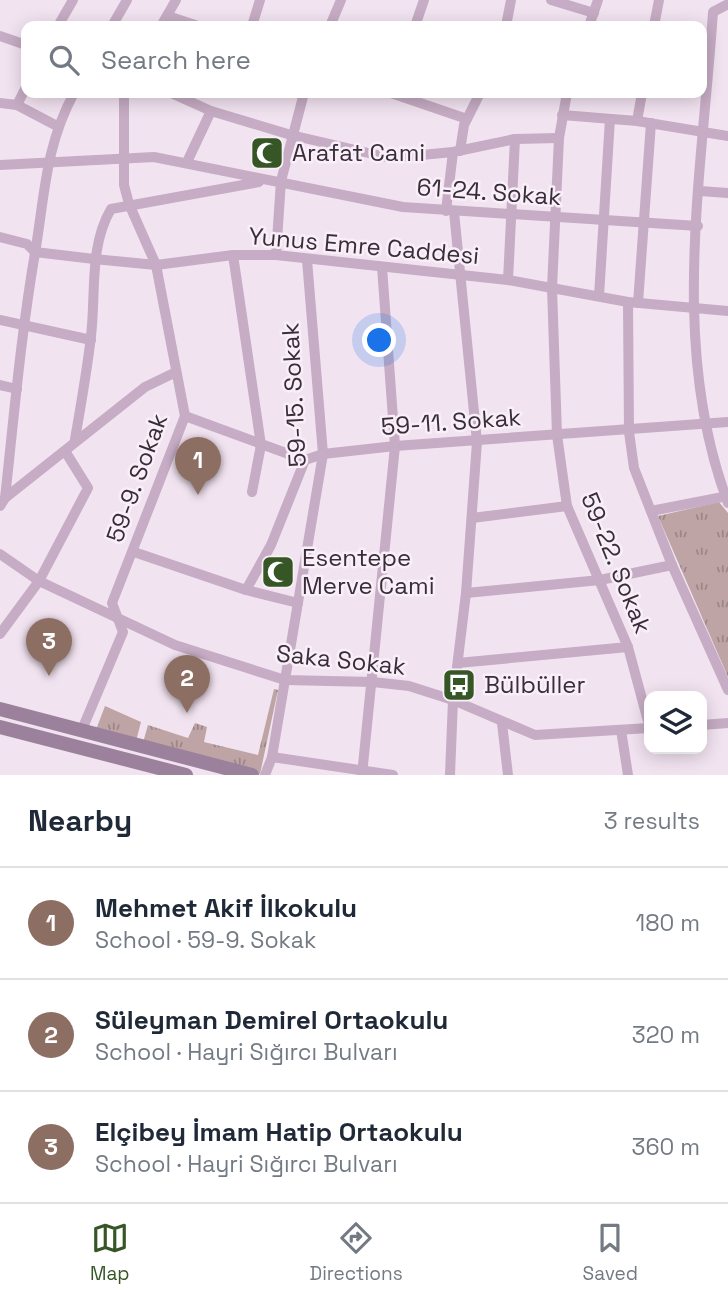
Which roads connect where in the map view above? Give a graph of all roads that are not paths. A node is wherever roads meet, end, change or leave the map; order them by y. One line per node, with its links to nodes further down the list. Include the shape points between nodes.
1 (73, 0): 14 (street)
2 (127, 0): 15 (street)
3 (176, 0): 13 (street)
4 (260, 0): 18 (street)
5 (341, 0): 19 (street)
6 (424, 0): 20 (street)
7 (511, 0): 21 (street)
8 (551, 0): 12 (street)
9 (598, 0): 12 (street)
10 (659, 0): 23 (street)
11 (728, 4): 44 (street, via 713,12)
12 (594, 13): 22 (street)
13 (168, 16): 16 (street); 17 (street)
14 (61, 21)
15 (115, 21)
16 (164, 21)
17 (183, 21)
18 (254, 21)
19 (332, 21)
20 (417, 21)
21 (507, 21)
22 (591, 21)
23 (655, 21)
24 (0, 36): 25 (street)
25 (21, 43)
26 (21, 97): 36 (street)
27 (71, 98): 43 (street)
28 (124, 98): 50 (street, 59-9. Sokak)
29 (182, 98): 37 (street)
30 (302, 98): 45 (street)
31 (406, 98): 39 (street)
32 (478, 98): 39 (street)
33 (566, 98): 38 (street, 59-22. Sokak)
34 (641, 98): 41 (street)
35 (0, 103): 36 (street)
36 (17, 105): 43 (street)
37 (211, 111): 45 (street); 51 (street)
38 (562, 115): 40 (street); 47 (street, 59-22. Sokak)
39 (467, 119): 49 (street)
40 (610, 119): 41 (street); 62 (street)
41 (637, 121): 42 (street)
42 (651, 123): 44 (street); 63 (street)
43 (57, 126): 52 (street)
44 (705, 134): 46 (street); 56 (street)
45 (291, 135): 49 (street, via 390,158); 55 (street)
46 (728, 136)
47 (559, 138): 48 (street); 61 (street, 59-22. Sokak)
48 (515, 139): 49 (street); 60 (street)
49 (457, 152): 59 (street)
50 (122, 160): 51 (street, via 154,157); 52 (street); 58 (street, 59-9. Sokak)
51 (187, 162): 54 (street)
52 (46, 163): 53 (street); 66 (street)
53 (0, 165)
54 (263, 181): 55 (street, 61-24. Sokak); 58 (street)
55 (281, 181): 59 (street, 61-24. Sokak, via 403,207); 67 (street)
56 (700, 191): 57 (street); 64 (street)
57 (728, 193)
58 (129, 204): 69 (street, via 111,209); 71 (street, 59-9. Sokak)
59 (450, 212): 60 (street, 61-24. Sokak); 73 (street)
60 (512, 215): 61 (street, 61-24. Sokak); 74 (street)
61 (556, 217): 62 (street, 61-24. Sokak); 75 (street, 59-22. Sokak)
62 (604, 221): 63 (street, 61-24. Sokak); 76 (street)
63 (643, 223): 64 (street, 61-24. Sokak); 77 (street)
64 (698, 226): 78 (street)
65 (0, 237): 66 (street, Yunus Emre Caddesi, via 27,244)
66 (35, 252): 69 (street, Yunus Emre Caddesi); 81 (street)
67 (276, 255): 68 (street, Yunus Emre Caddesi); 70 (street, Yunus Emre Caddesi)
68 (233, 256): 71 (street, Yunus Emre Caddesi); 93 (street)
69 (94, 259): 71 (street, Yunus Emre Caddesi); 82 (street)
70 (307, 260): 72 (street, Yunus Emre Caddesi); 96 (street, 59-15. Sokak)
71 (156, 265): 83 (street, 59-9. Sokak)
72 (382, 267): 73 (street, Yunus Emre Caddesi); 94 (street)
73 (461, 275): 74 (street, Yunus Emre Caddesi); 92 (street)
74 (508, 280): 75 (street, Yunus Emre Caddesi)
75 (552, 288): 76 (street, Yunus Emre Caddesi); 90 (street, 59-22. Sokak)
76 (599, 296): 77 (street, Yunus Emre Caddesi)
77 (633, 302): 78 (street, Yunus Emre Caddesi); 89 (street)
78 (692, 309): 79 (street, Yunus Emre Caddesi); 88 (street)
79 (728, 312)
80 (0, 320): 81 (street)
81 (22, 327): 82 (street); 85 (street)
82 (91, 340): 91 (street)
83 (176, 372): 86 (street, 59-9. Sokak); 91 (street, via 145,387)
84 (0, 385): 85 (street)
85 (16, 389): 100 (street)
86 (186, 416): 93 (street); 104 (street, 59-9. Sokak)
87 (728, 422): 88 (street, 59-11. Sokak)
88 (704, 425): 89 (street, 59-11. Sokak); 99 (street)
89 (629, 432): 90 (street, 59-11. Sokak); 102 (street, via 634,468)
90 (556, 435): 92 (street, 59-11. Sokak); 101 (street, 59-22. Sokak)
91 (75, 439): 95 (street)
92 (477, 442): 94 (street, 59-11. Sokak); 103 (street)
93 (261, 445): 97 (street); 98 (street)
94 (395, 446): 96 (street, 59-11. Sokak); 117 (street)
95 (65, 451): 100 (street); 108 (street, via 88,488)
96 (323, 454): 97 (street, 59-11. Sokak); 111 (street, 59-15. Sokak)
97 (305, 460): 109 (street, via 271,545)
98 (252, 492)
99 (727, 498): 102 (street)
100 (2, 502)
101 (567, 506): 103 (street); 107 (street, 59-22. Sokak)
102 (650, 511): 106 (street)
103 (472, 518): 110 (street)
104 (134, 552): 109 (street); 112 (street, 59-9. Sokak, via 112,603)
105 (0, 554): 108 (street, Saka Sokak)
106 (672, 565): 107 (street); 118 (street)
107 (600, 580): 110 (street); 114 (street, 59-22. Sokak)
108 (38, 581): 112 (street, Saka Sokak); 113 (street)
109 (246, 590): 111 (street)
110 (466, 593): 115 (street)
111 (298, 603): 116 (street, 59-15. Sokak)
112 (118, 619): 116 (street, Saka Sokak, via 175,645); 128 (street, 59-9. Sokak, via 123,632)
113 (0, 634)
114 (628, 647): 115 (street); 120 (street, 59-22. Sokak)
115 (458, 663): 119 (street)
116 (285, 680): 117 (street, Saka Sokak); 129 (street, 59-15. Sokak)
117 (373, 682): 119 (street, Saka Sokak, via 409,686); 130 (street)
118 (728, 690)
119 (453, 700): 122 (street, Saka Sokak); 135 (street)
120 (644, 708)
121 (0, 709): 128 (street)
122 (502, 723): 127 (street, Saka Sokak, via 535,735); 136 (street)
123 (728, 723): 124 (street)
124 (707, 724)
125 (0, 727): 131 (street)
126 (644, 728): 127 (street, Saka Sokak)
127 (621, 730): 137 (street)
128 (81, 732): 132 (street)
129 (272, 757): 130 (street); 133 (street, 59-15. Sokak)
130 (363, 773): 134 (street)
131 (186, 775)
132 (253, 775)
133 (265, 775)
134 (393, 775)
135 (450, 775)
136 (508, 775)
137 (628, 775)

